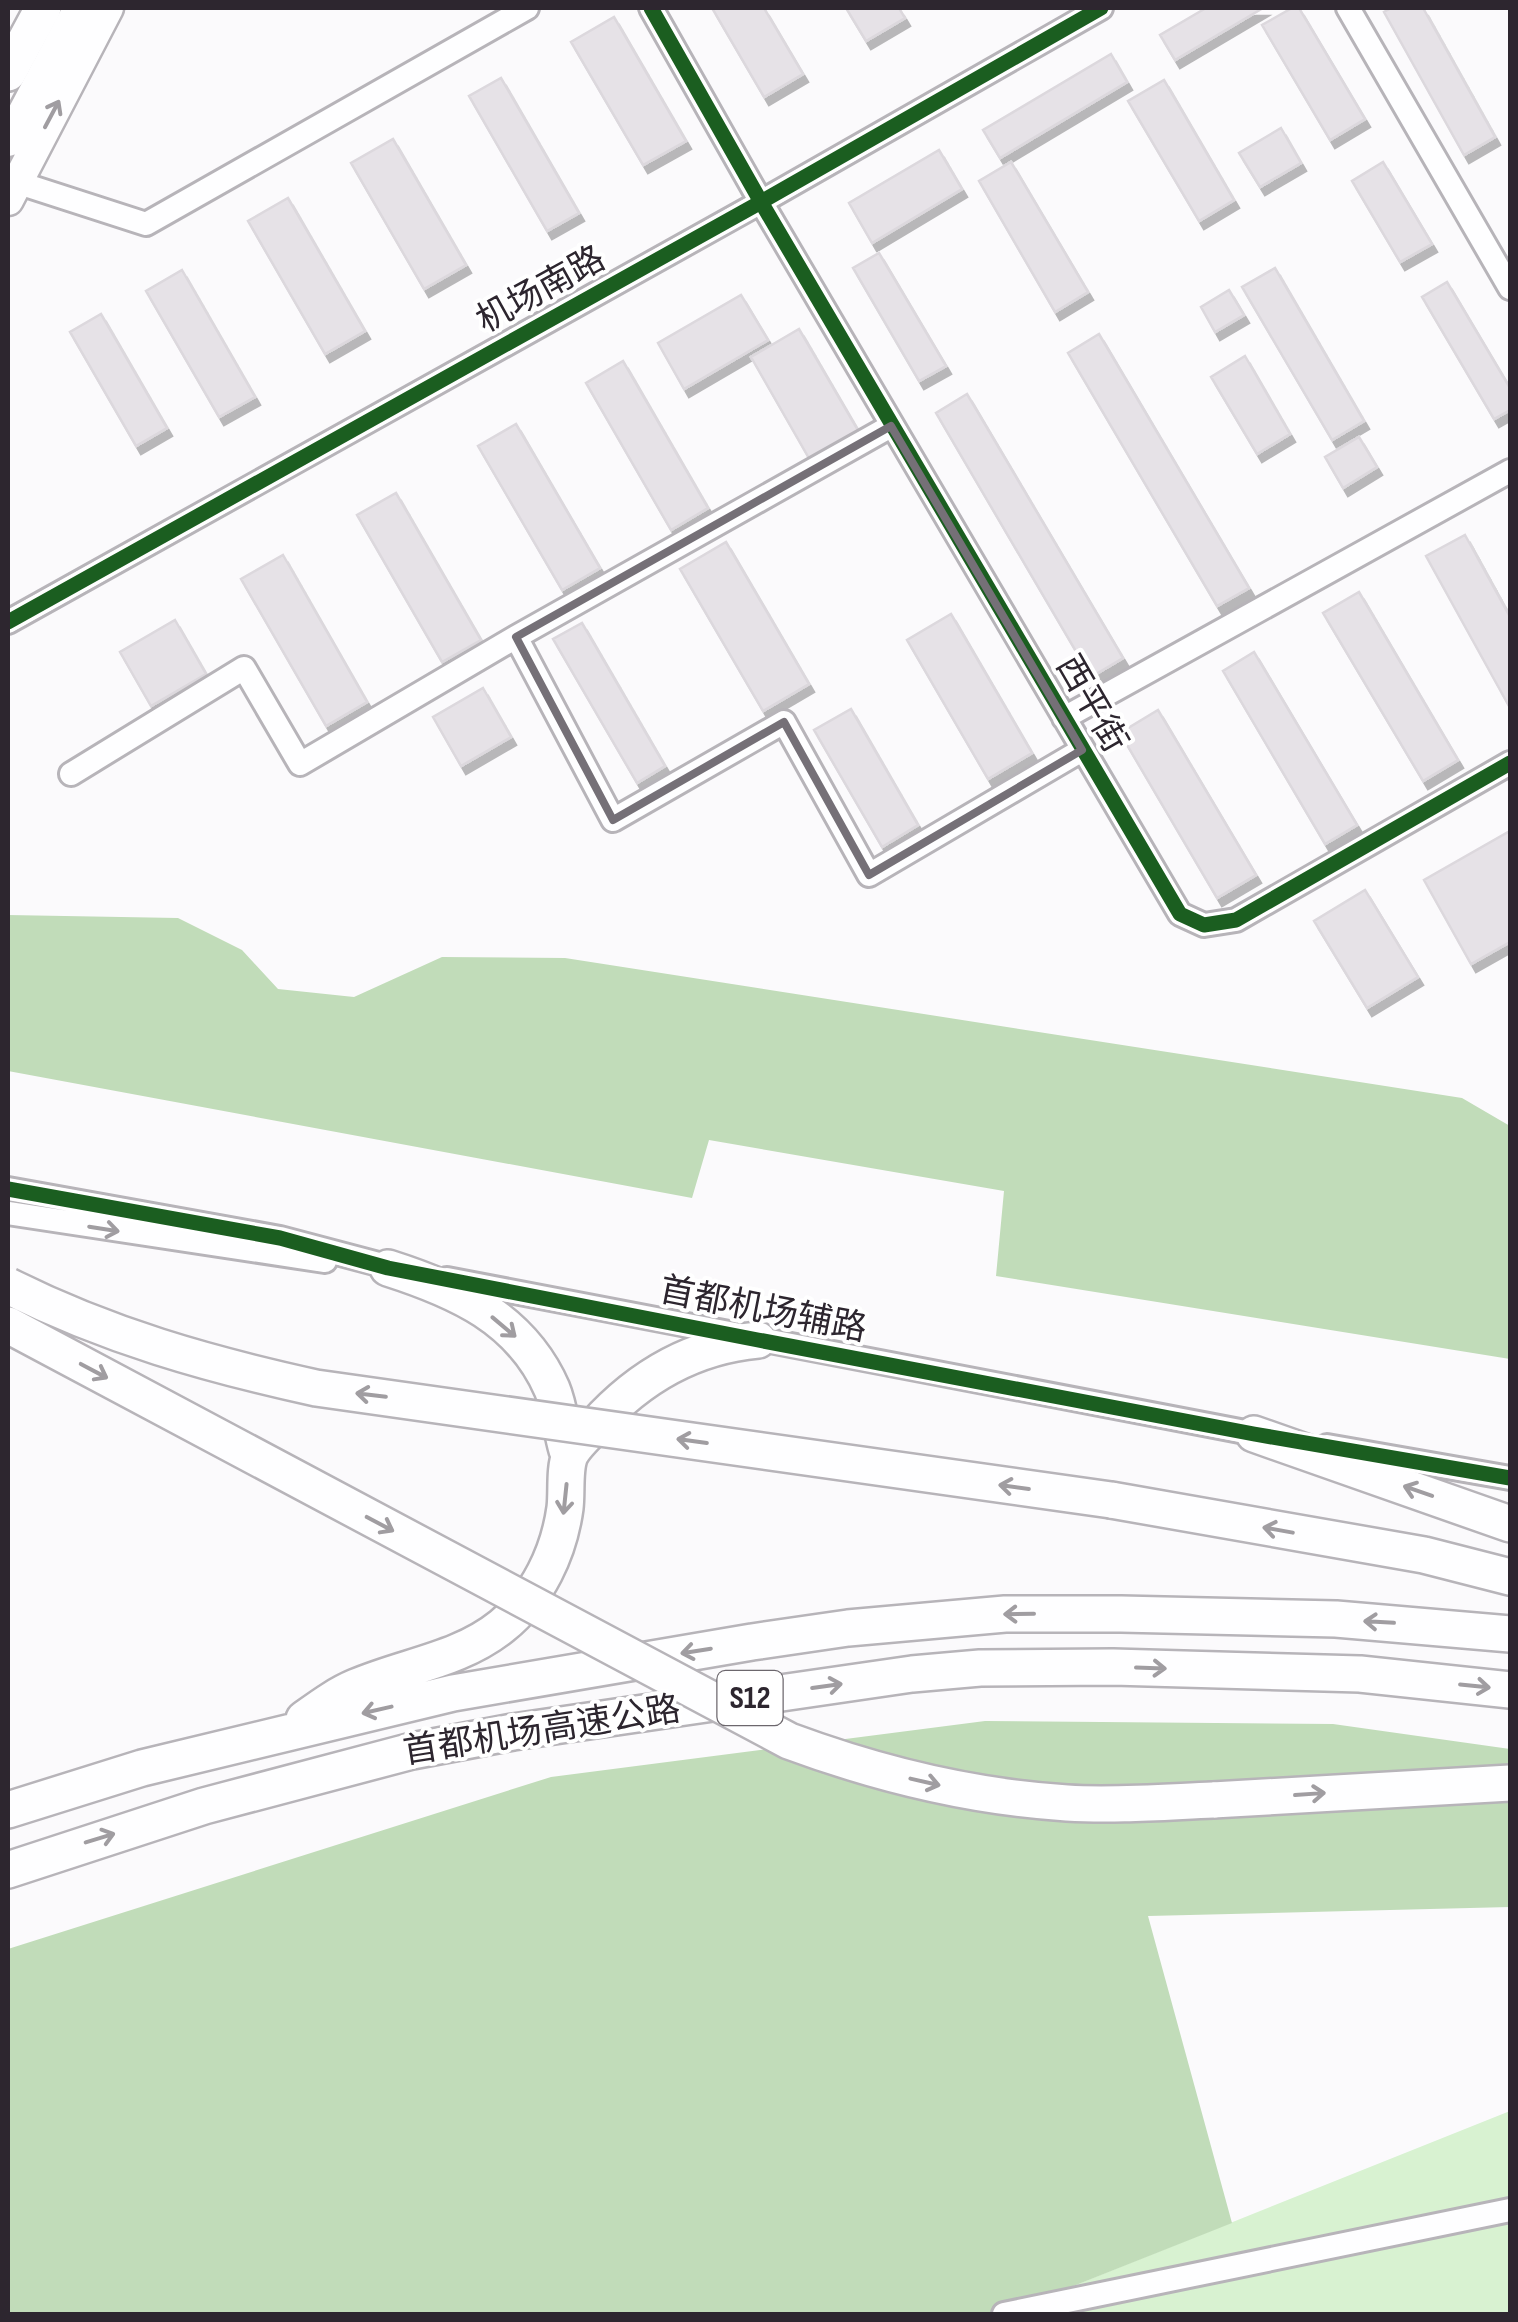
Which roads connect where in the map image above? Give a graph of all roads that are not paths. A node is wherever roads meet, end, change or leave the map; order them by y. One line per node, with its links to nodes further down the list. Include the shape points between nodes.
1 (18, 8): 9 (highway)
2 (43, 8): 10 (highway)
3 (79, 8): 11 (main road)
4 (108, 8): 12 (main road, one-way to 4)
5 (527, 8): 12 (street, via 146,224)
6 (651, 8): 13 (street, 西平街)
7 (1101, 8): 13 (street, 机场南路)
8 (1348, 8): 14 (street)
9 (8, 28)
10 (8, 73)
11 (8, 141)
12 (12, 191)
13 (760, 202): 15 (street, 西平街); 17 (street, 机场南路)
14 (1510, 288)
15 (892, 426): 18 (street); 19 (street, 西平街)
16 (1510, 472): 19 (street)
17 (8, 622)
18 (516, 637): 20 (street, via 612,820 784,722 869,875); 22 (street, via 300,764 244,668)
19 (1064, 718): 20 (street, 西平街)
20 (1082, 750): 21 (street, 西平街, via 1180,914 1204,925 1236,920)
21 (1510, 763)
22 (71, 774)
23 (8, 1189): 25 (street, 首都机场辅路, via 280,1238)
24 (8, 1213): 25 (street, 首都机场辅路, one-way to 25)
25 (388, 1268): 28 (street, 首都机场辅路); 30 (highway, one-way to 30, via 468,1297 522,1342 554,1394)
26 (8, 1286): 33 (highway, one-way to 26, bridge, via 1110,1500 316,1388 153,1347)
27 (8, 1326): 37 (highway, one-way to 37, bridge, via 789,1741 851,1763 1000,1796 1102,1804)
28 (758, 1340): 29 (street, 首都机场辅路); 30 (highway, via 711,1348 650,1376)
29 (1254, 1434): 31 (street, 首都机场辅路); 32 (highway, one-way to 29)
30 (570, 1456): 36 (highway, one-way to 36, via 550,1566 502,1626 460,1652 350,1689)
31 (1510, 1478)
32 (1510, 1524)
33 (1510, 1577)
34 (1510, 1634): 36 (highway, 首都机场高速公路 / S12, one-way to 36, via 1268,1616 972,1616 524,1679)
35 (1510, 1690): 39 (highway, 首都机场高速公路 / S12, one-way to 35, via 204,1806 412,1751 912,1674 1132,1667 1360,1674)
36 (274, 1735): 38 (highway, 首都机场高速公路 / S12)
37 (1510, 1783)
38 (8, 1810)
39 (8, 1870)
40 (1510, 2210): 41 (street)
41 (1004, 2314)

